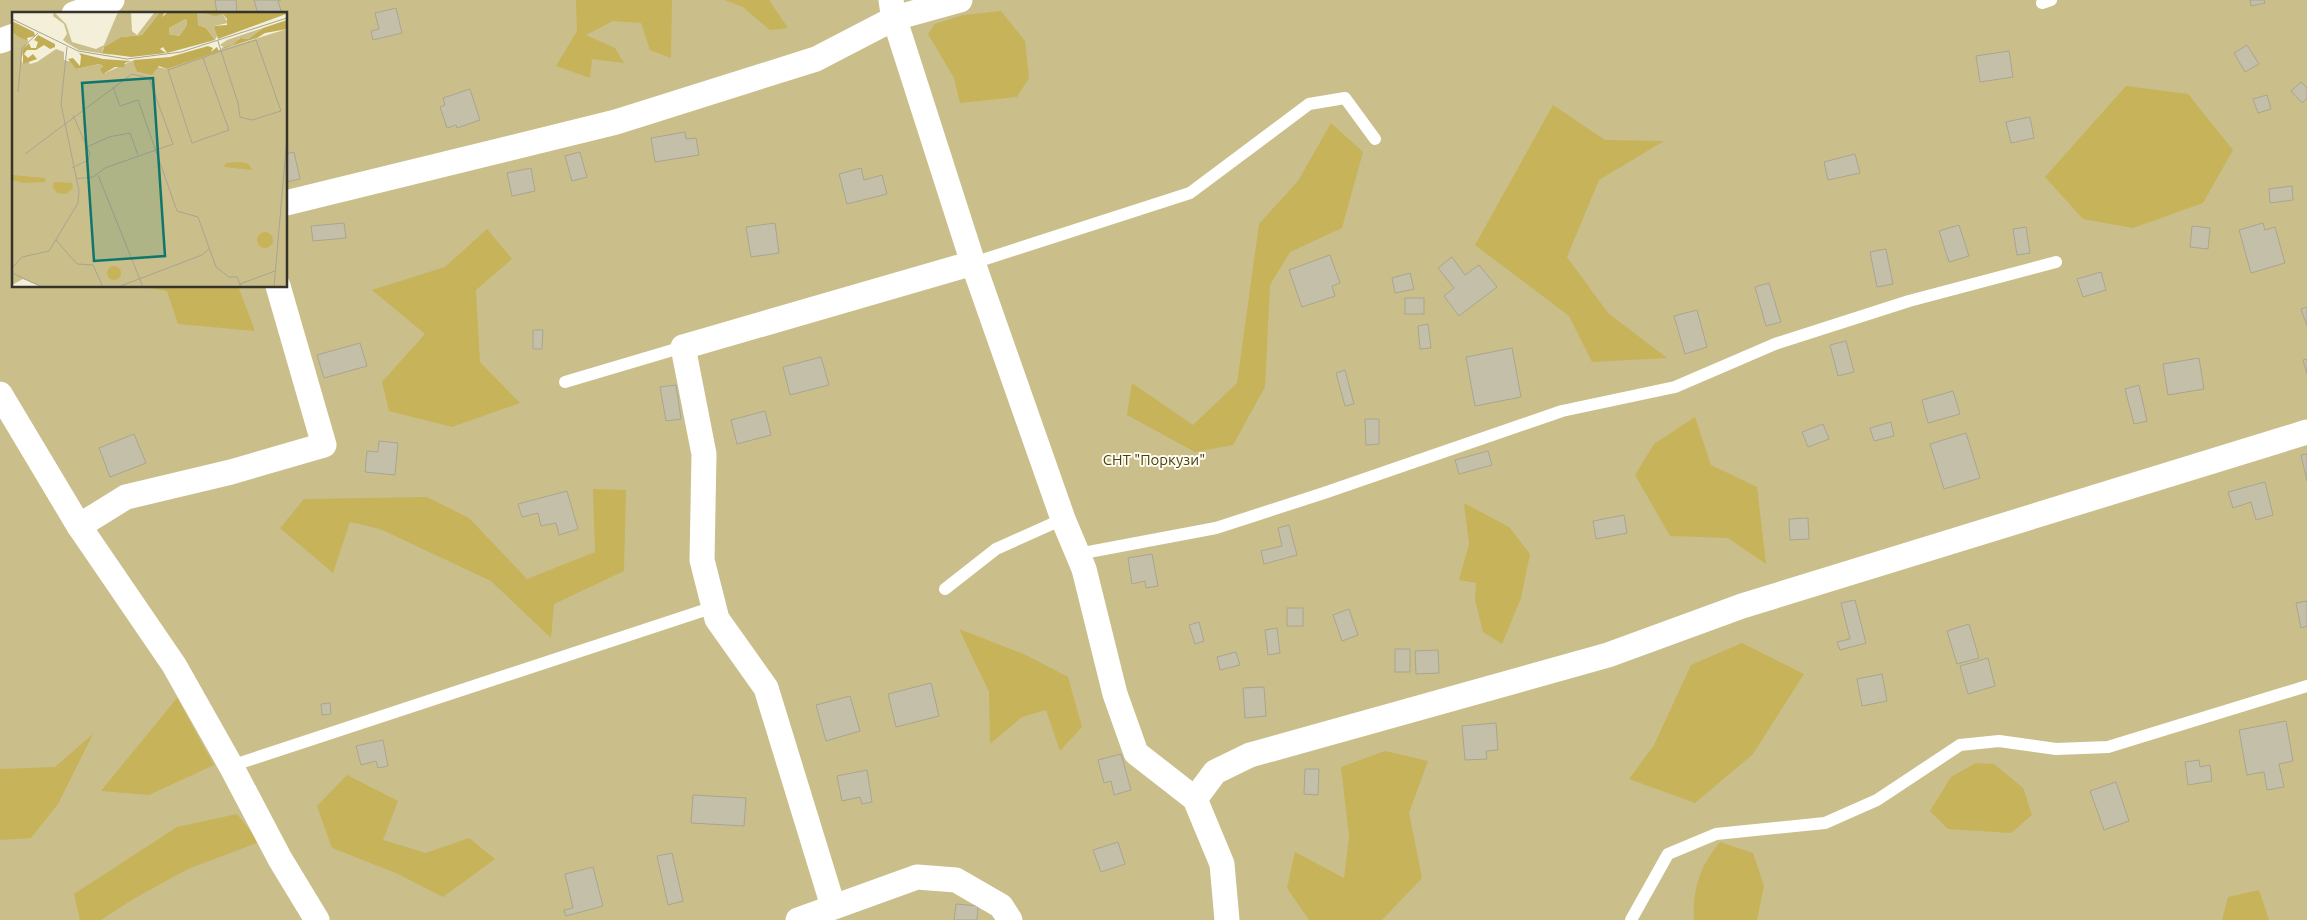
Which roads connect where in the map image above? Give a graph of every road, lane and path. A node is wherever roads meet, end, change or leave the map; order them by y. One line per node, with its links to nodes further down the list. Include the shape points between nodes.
1 (112, 0): 4 (street)
2 (960, 0): 3 (street)
3 (893, 9): 8 (street, via 816,59 616,122); 10 (street)
4 (79, 12)
5 (12, 37): 6 (street)
6 (0, 41)
7 (1375, 139): 10 (lane, via 1345,98 1309,104 1190,193)
8 (288, 203)
9 (2056, 262): 18 (lane, via 1909,302 1784,341 1675,387 1562,411 1216,528)
10 (973, 263): 12 (street); 16 (street)
11 (279, 288): 17 (street, via 324,445 126,497)
12 (683, 347): 13 (lane); 20 (street, via 704,454 702,560)
13 (565, 382)
14 (0, 394): 17 (street)
15 (2307, 432): 23 (street, via 1742,606 1608,655 1250,755 1215,772)
16 (1063, 519): 18 (street); 19 (lane, via 996,549)
17 (79, 526): 22 (street, via 174,665)
18 (1078, 554): 23 (street, via 1115,694 1136,753)
19 (946, 589)
20 (714, 607): 22 (lane); 24 (street, via 717,619 766,688)
21 (2307, 686): 29 (lane, via 2108,748 2056,749 1999,741 1960,745 1877,800 1825,823 1716,834 1668,854)
22 (231, 766): 25 (street, via 280,859)
23 (1195, 799): 28 (street, via 1222,864)
24 (833, 906): 26 (street); 27 (street, via 917,877 956,880 1001,906)
25 (317, 920)
26 (798, 920)
27 (1010, 920)
28 (1227, 920)
29 (1631, 920)

